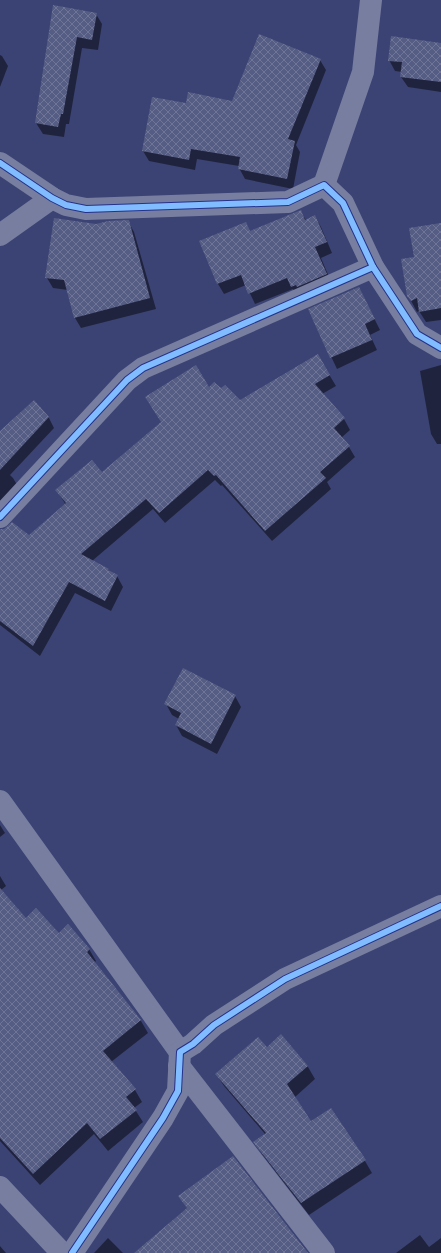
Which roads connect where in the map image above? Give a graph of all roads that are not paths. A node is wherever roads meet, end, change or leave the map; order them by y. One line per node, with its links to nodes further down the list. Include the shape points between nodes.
1 (371, 0): 3 (street, via 363,72)
2 (0, 163): 4 (street)
3 (324, 186): 4 (street, via 288,202 86,209 66,205); 6 (street, via 343,203)
4 (52, 198): 5 (street)
5 (0, 235)
6 (373, 267): 7 (street, via 416,334); 8 (street, via 143,368 127,380)
7 (441, 348)
8 (0, 517)
9 (0, 801): 11 (street)
10 (441, 906): 11 (street, via 286,979 214,1025)
11 (180, 1059): 14 (street, via 178,1090 163,1118); 15 (street)
12 (0, 1187): 13 (street)
13 (62, 1253)
14 (72, 1253)
15 (324, 1253)

